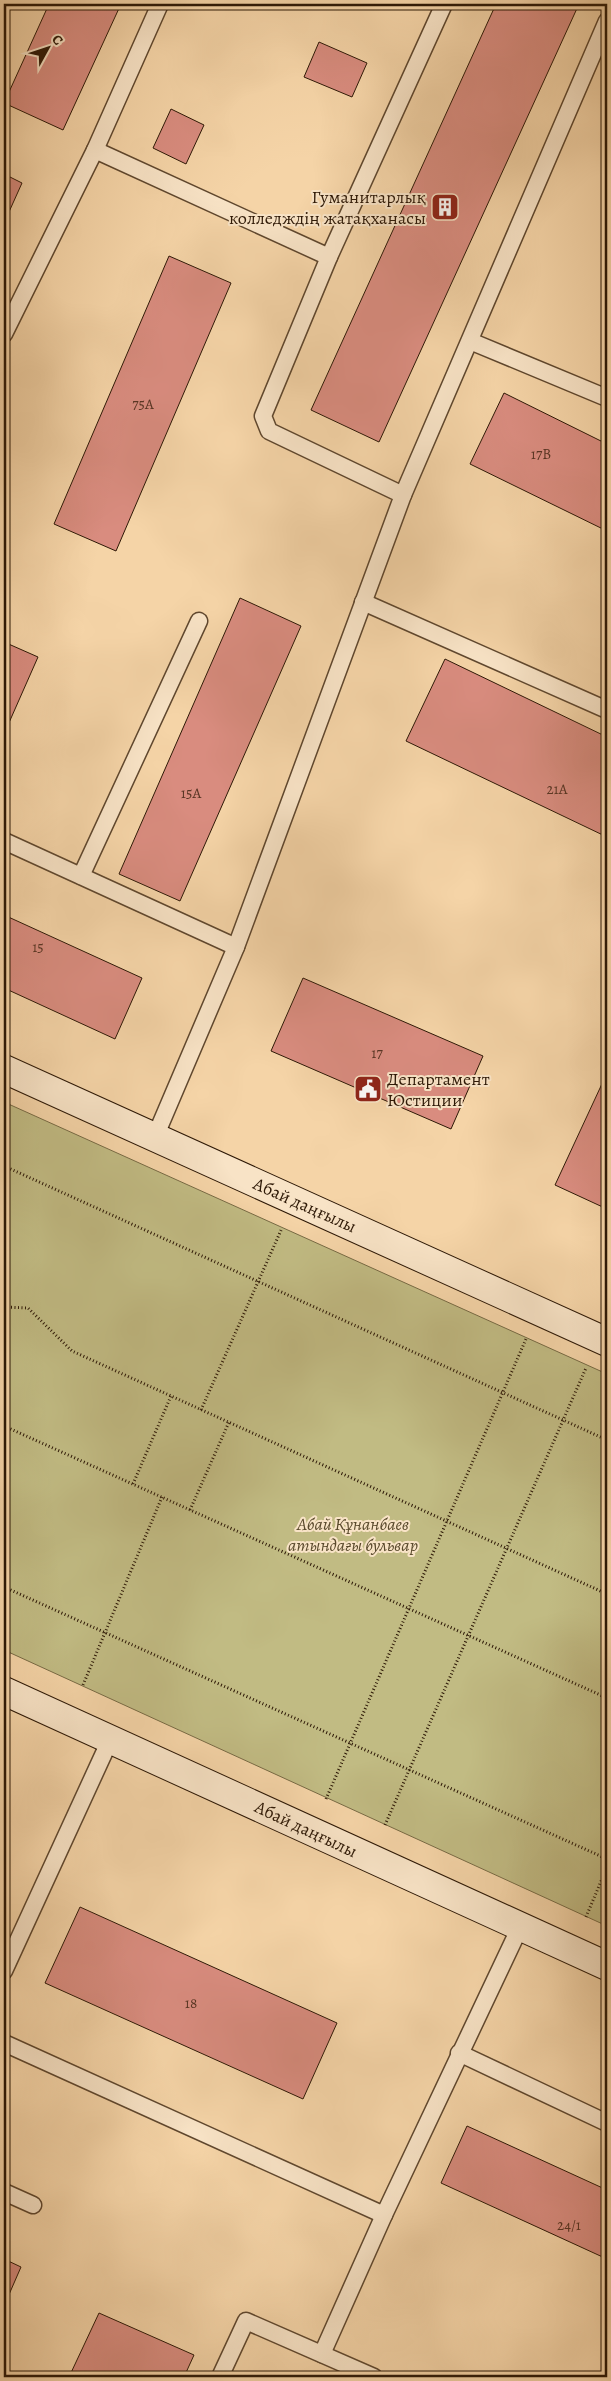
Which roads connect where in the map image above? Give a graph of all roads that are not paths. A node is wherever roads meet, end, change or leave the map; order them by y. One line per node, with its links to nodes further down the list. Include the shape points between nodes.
1 (160, 4): 4 (lane)
2 (444, 4): 5 (lane)
3 (607, 21): 7 (lane)
4 (95, 150): 5 (lane); 6 (lane)
5 (329, 257): 9 (lane, via 263,416 269,431)
6 (6, 326)
7 (470, 340): 8 (lane); 9 (lane)
8 (607, 398)
9 (403, 495): 10 (lane)
10 (364, 602): 12 (lane); 15 (lane)
11 (199, 621): 14 (lane)
12 (607, 710)
13 (4, 841): 14 (lane)
14 (81, 876): 15 (lane)
15 (236, 947): 17 (lane)
16 (4, 1068): 17 (main road, Абай даңғылы)
17 (155, 1137): 18 (main road, Абай даңғылы)
18 (607, 1342)
19 (4, 1692): 20 (main road, Абай даңғылы)
20 (110, 1740): 21 (main road, Абай даңғылы); 23 (lane)
21 (520, 1927): 22 (main road, Абай даңғылы); 25 (lane)
22 (607, 1966)
23 (4, 1971)
24 (4, 2043): 29 (lane)
25 (460, 2054): 26 (lane); 29 (lane)
26 (607, 2124)
27 (4, 2192): 28 (lane)
28 (33, 2205)
29 (384, 2214): 30 (lane)
30 (322, 2354): 31 (lane, via 246,2321); 32 (lane)
31 (220, 2377)
32 (374, 2377)

